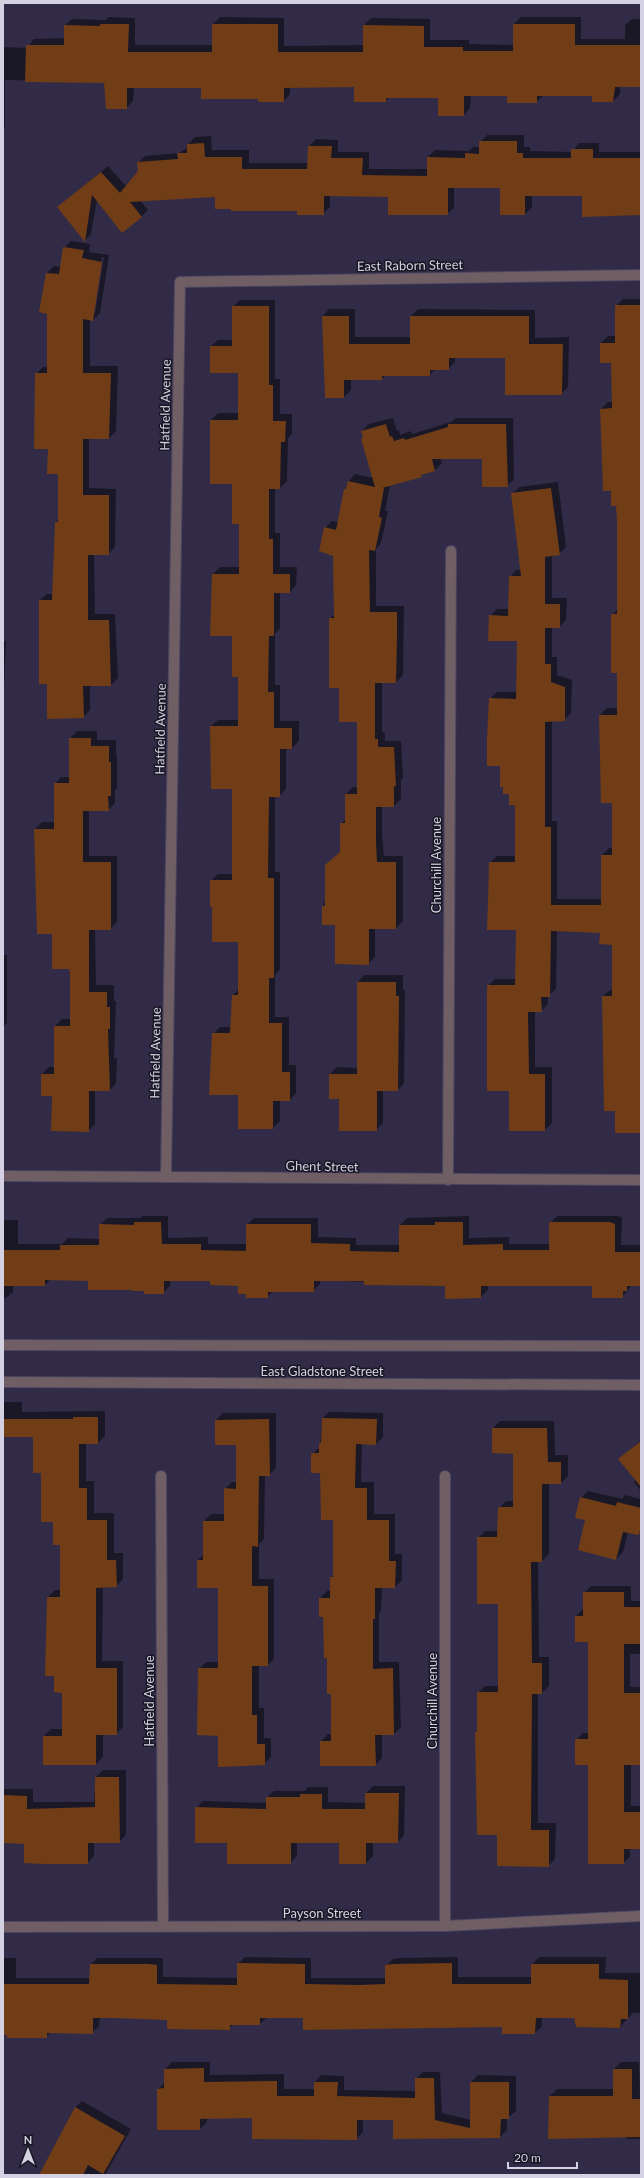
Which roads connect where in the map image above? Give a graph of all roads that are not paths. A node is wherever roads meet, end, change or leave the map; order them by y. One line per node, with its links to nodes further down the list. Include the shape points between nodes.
1 (641, 275): 2 (street, East Raborn Street)
2 (180, 282): 5 (street, Hatfield Avenue)
3 (451, 551): 6 (street, Churchill Avenue)
4 (3, 1176): 5 (street, Ghent Street)
5 (166, 1177): 6 (street, Ghent Street)
6 (448, 1180): 7 (street, Ghent Street)
7 (641, 1180)
8 (3, 1345): 9 (street, East Gladstone Street)
9 (641, 1346)
10 (3, 1382): 11 (street, East Gladstone Street)
11 (641, 1385)
12 (161, 1476): 15 (street, Hatfield Avenue)
13 (445, 1476): 16 (street, Churchill Avenue)
14 (641, 1916): 16 (street, Payson Street)
15 (163, 1926): 16 (street, Payson Street); 17 (street, Payson Street)
16 (445, 1926)
17 (3, 1927)

